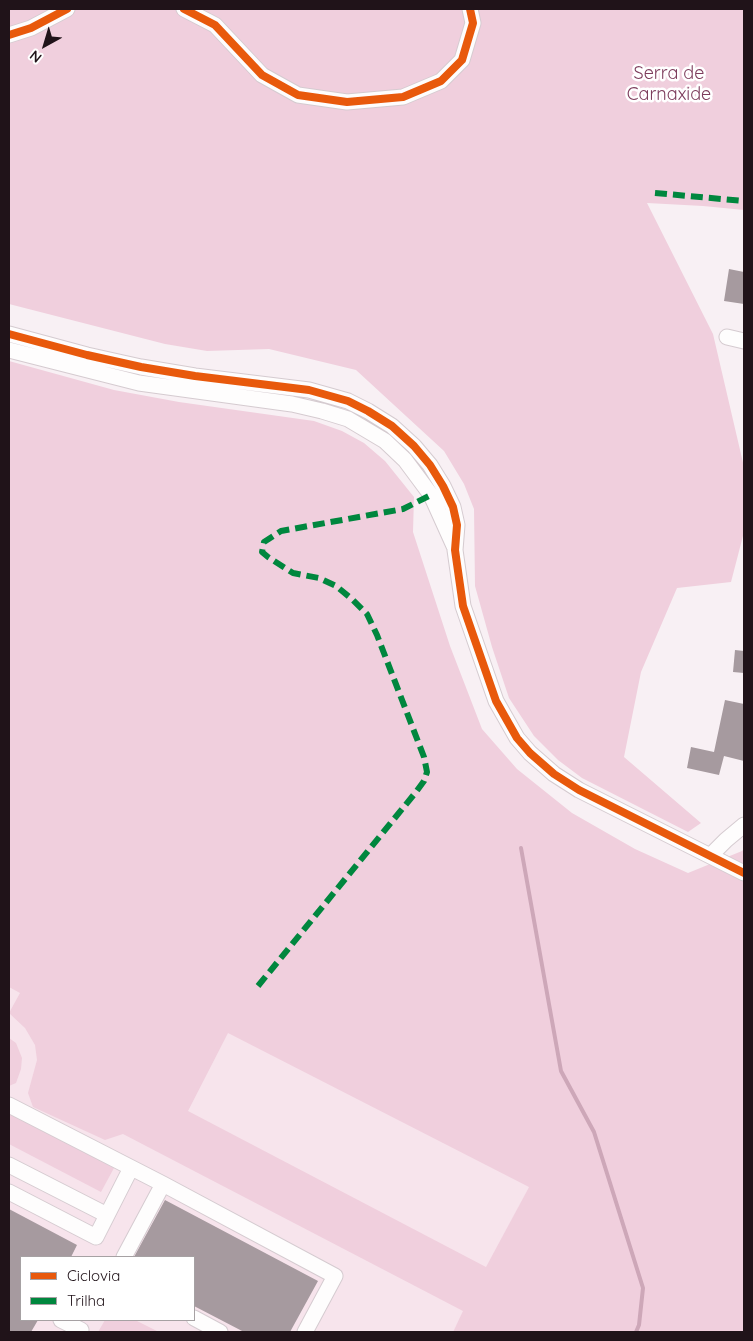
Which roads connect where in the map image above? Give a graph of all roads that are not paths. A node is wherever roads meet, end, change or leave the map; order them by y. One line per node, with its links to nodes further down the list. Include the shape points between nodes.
1 (67, 9): 4 (street, via 31,28)
2 (184, 9): 3 (street, via 216,25 262,75 298,95 347,102 403,97 441,82 462,60 473,22)
3 (470, 9)
4 (9, 35)
5 (9, 334): 9 (street, via 141,367 309,390 348,401 392,426 430,465 453,507 457,525)
6 (727, 337): 7 (street)
7 (744, 341)
8 (9, 350): 9 (street, via 139,383 292,404 348,419 385,442 419,477 431,495)
9 (455, 550): 11 (street, via 462,606 496,701 517,738 554,774 579,790)
10 (744, 825): 11 (street)
11 (711, 856): 12 (street)
12 (744, 873)
13 (9, 1105): 15 (street)
14 (9, 1165): 18 (street)
15 (131, 1168): 16 (street); 18 (street)
16 (163, 1184): 19 (street); 24 (street, via 335,1276)
17 (9, 1192): 18 (street, via 96,1237)
18 (107, 1215)
19 (125, 1256)
20 (195, 1319): 23 (street)
21 (64, 1321): 22 (street)
22 (83, 1327)
23 (220, 1332)
24 (305, 1332)

